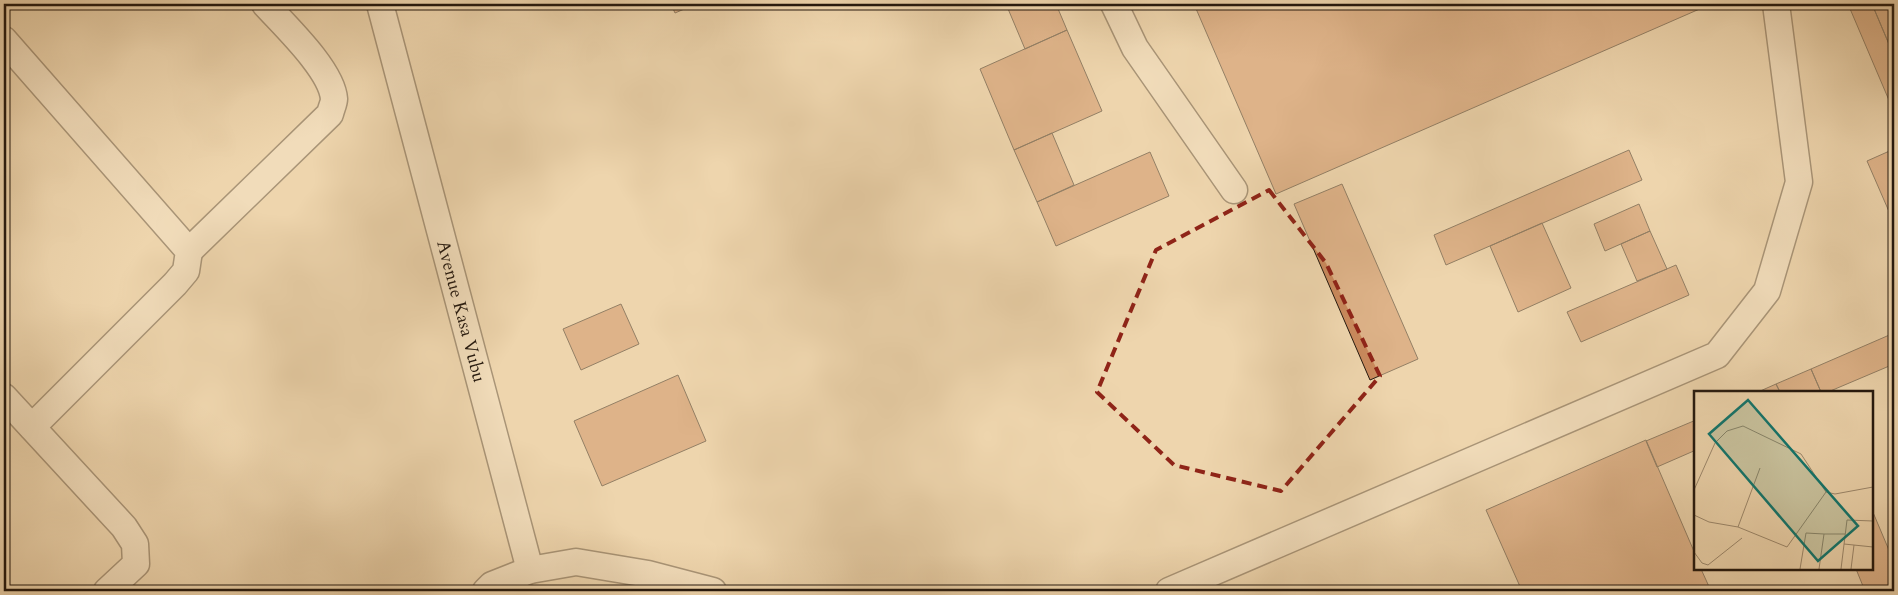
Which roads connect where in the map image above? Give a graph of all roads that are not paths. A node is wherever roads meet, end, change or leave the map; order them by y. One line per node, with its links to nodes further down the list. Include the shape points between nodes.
1 (265, 4): 7 (street, via 318,63 334,99 330,114)
2 (380, 4): 10 (street, Avenue Kasa Vubu)
3 (1114, 4): 6 (street, via 1135,48)
4 (1776, 4): 14 (street, via 1799,182 1767,291 1717,355)
5 (4, 40): 7 (street)
6 (1234, 190)
7 (189, 251): 9 (street, via 186,271 175,284)
8 (4, 397): 9 (street)
9 (32, 427): 11 (street, via 124,527 134,544 136,564)
10 (530, 570): 12 (street, via 492,584); 13 (street, via 576,562 648,574)
11 (107, 591)
12 (486, 591)
13 (713, 591)
14 (1169, 591)

